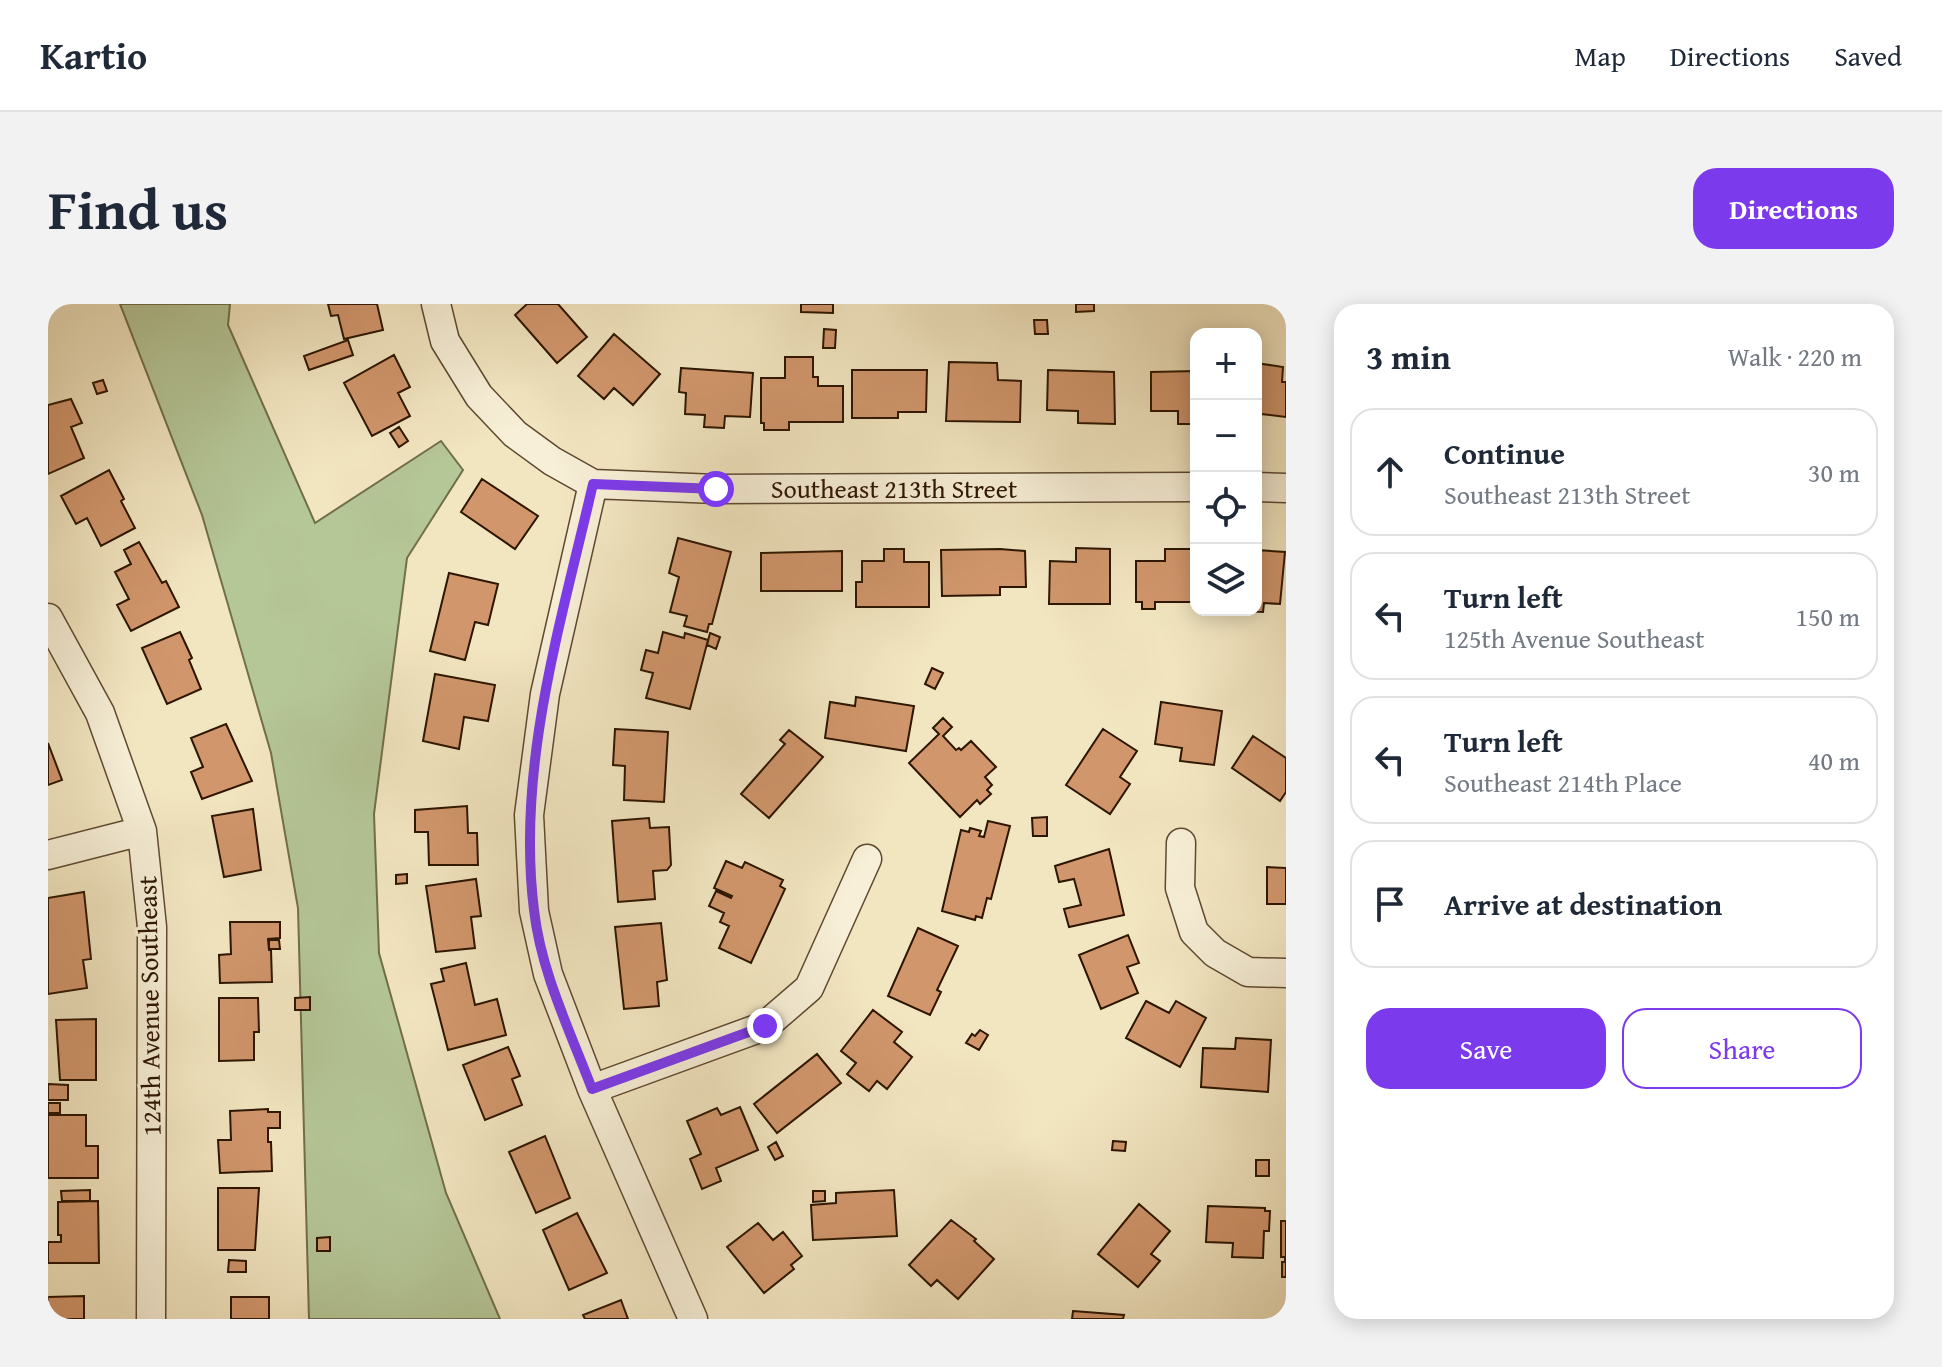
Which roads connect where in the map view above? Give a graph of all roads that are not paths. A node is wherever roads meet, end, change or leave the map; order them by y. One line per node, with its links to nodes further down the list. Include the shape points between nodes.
1 (436, 304): 2 (street, via 445,341 479,396 515,434)
2 (593, 484): 3 (street, Southeast 213th Street, via 716,489); 12 (street, via 545,694 529,815 534,911 548,974)
3 (1190, 487)
4 (1262, 487): 5 (street)
5 (1286, 488)
6 (48, 618): 7 (street, 124th Avenue Southeast, via 100,713)
7 (142, 831): 9 (street); 13 (street, 124th Avenue Southeast, via 152,927)
8 (1181, 843): 11 (street, via 1180,888 1194,932 1215,953 1248,972)
9 (48, 855)
10 (867, 859): 12 (street, via 809,988 765,1026)
11 (1286, 973)
12 (592, 1089): 14 (street)
13 (151, 1319)
14 (693, 1319)

